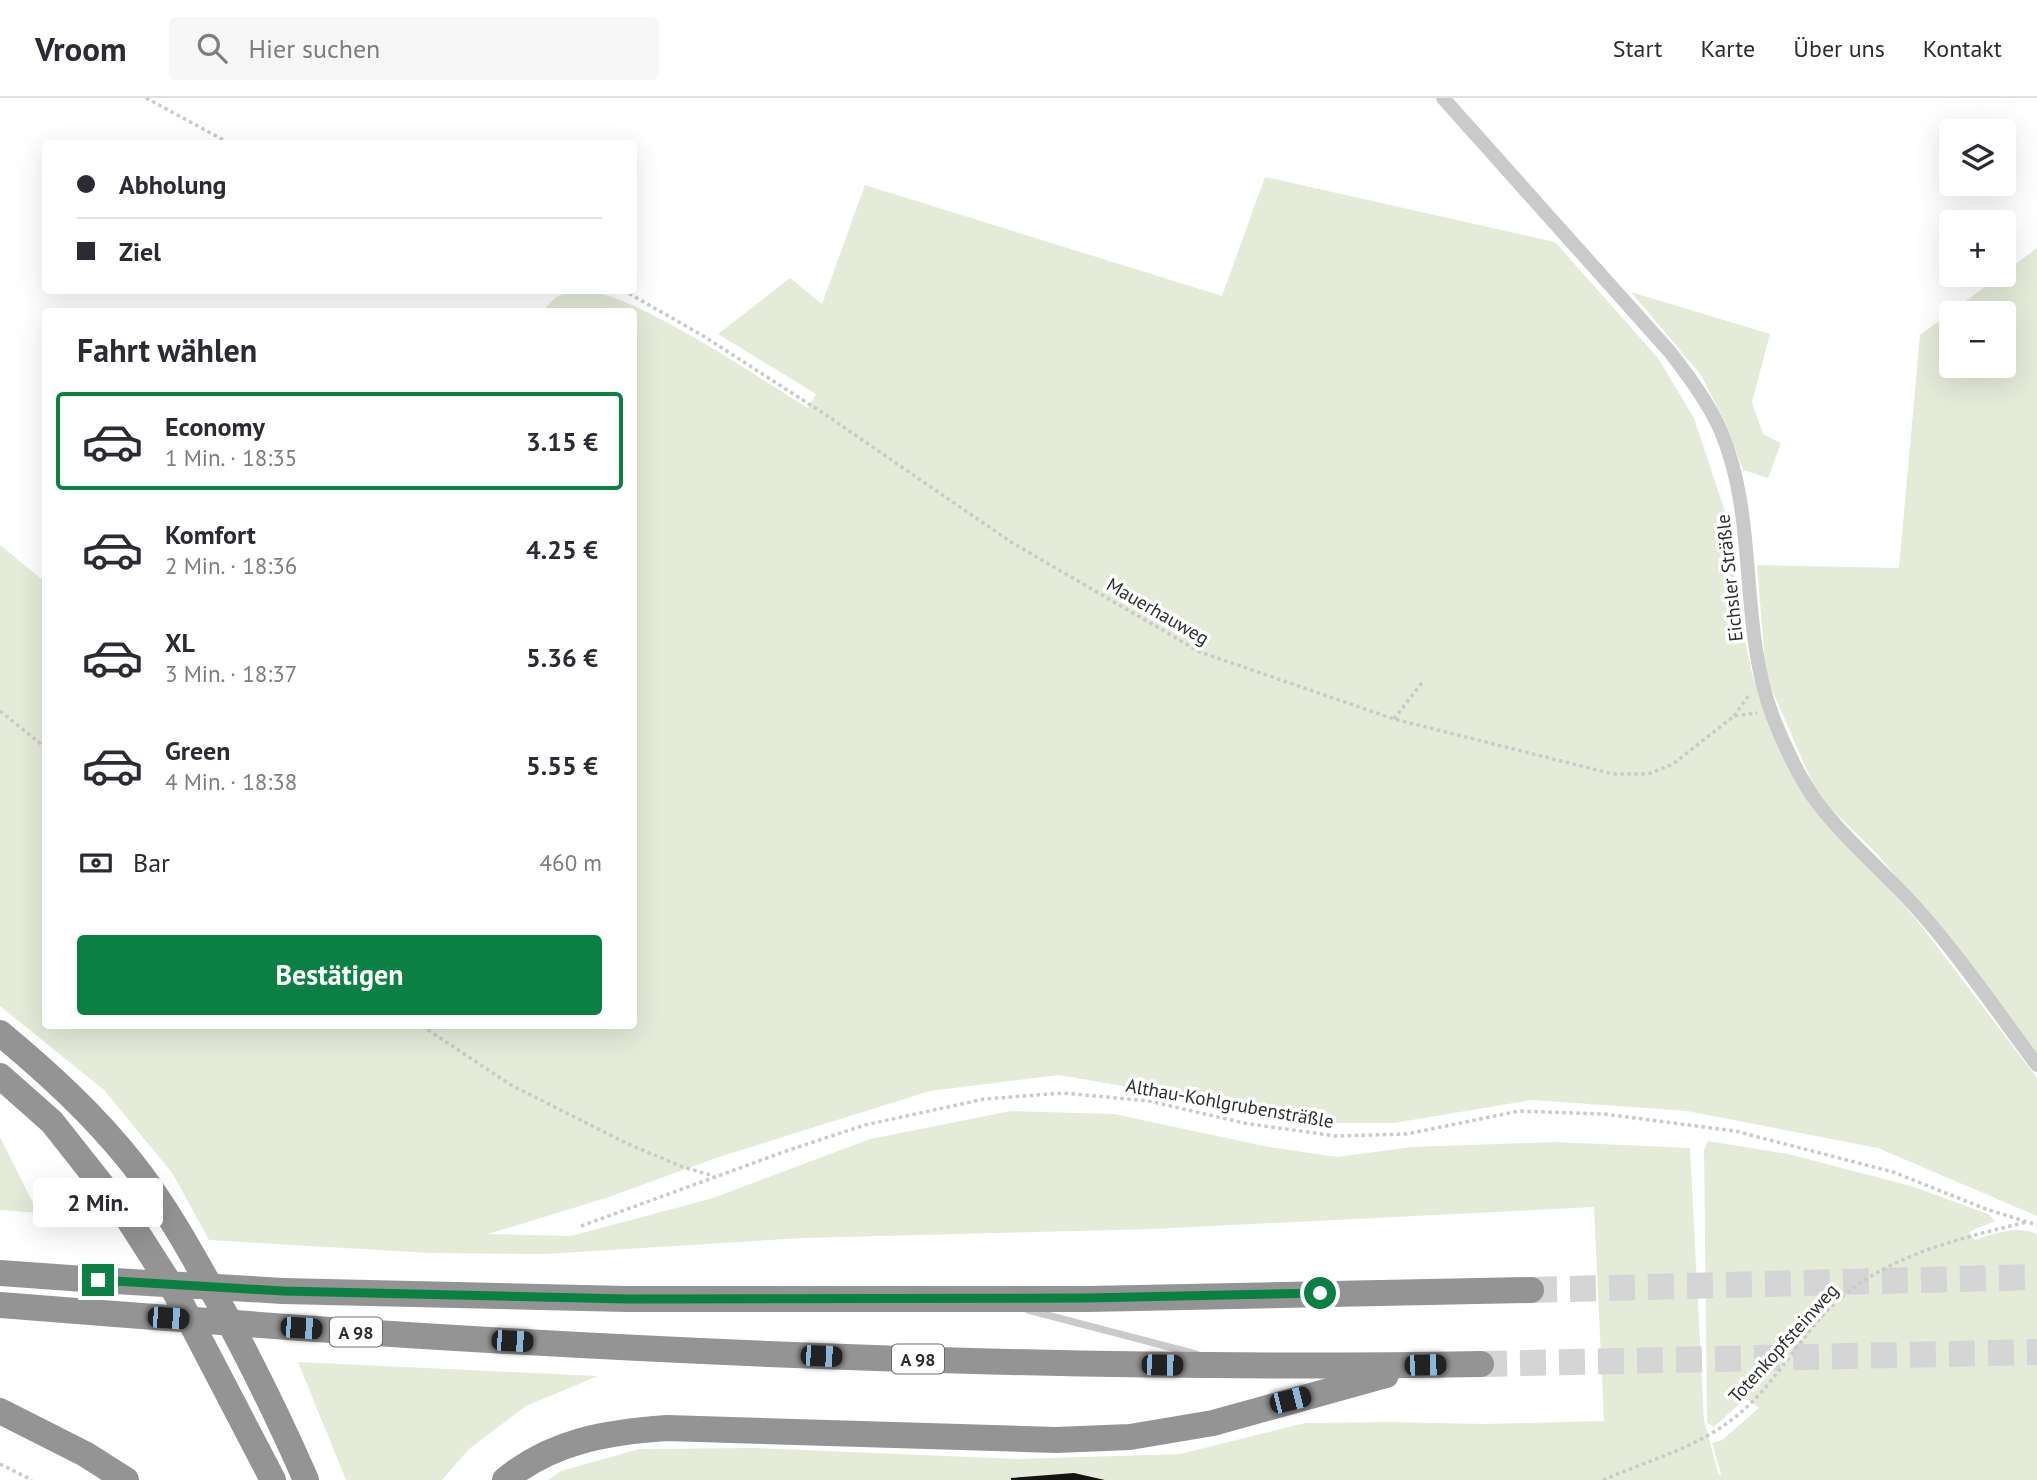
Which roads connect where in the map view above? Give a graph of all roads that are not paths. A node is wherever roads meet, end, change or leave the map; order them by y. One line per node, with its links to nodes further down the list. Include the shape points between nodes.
1 (1443, 98): 3 (street, Eichsler Sträßle, via 1670,352 1702,394 1735,474 1751,619 1773,716 1815,800 1921,912)
2 (0, 1033): 15 (highway, via 97,1121 158,1199 254,1367)
3 (2037, 1065)
4 (0, 1076): 14 (highway, via 52,1122 127,1217 176,1292)
5 (0, 1273): 7 (highway, A 98, bridge, via 283,1291 627,1299)
6 (1531, 1290): 7 (highway, A 98)
7 (951, 1298): 11 (lane, via 1021,1308 1167,1348)
8 (0, 1305): 11 (highway, A 98, bridge, via 301,1328 743,1353)
9 (1480, 1364): 10 (highway, A 98)
10 (1425, 1365): 11 (highway, A 98); 16 (highway, via 1213,1423 1130,1437 1056,1440 667,1428 622,1431 550,1451)
11 (1257, 1366)
12 (0, 1411): 13 (highway)
13 (126, 1480)
14 (273, 1480)
15 (306, 1480)
16 (505, 1480)

